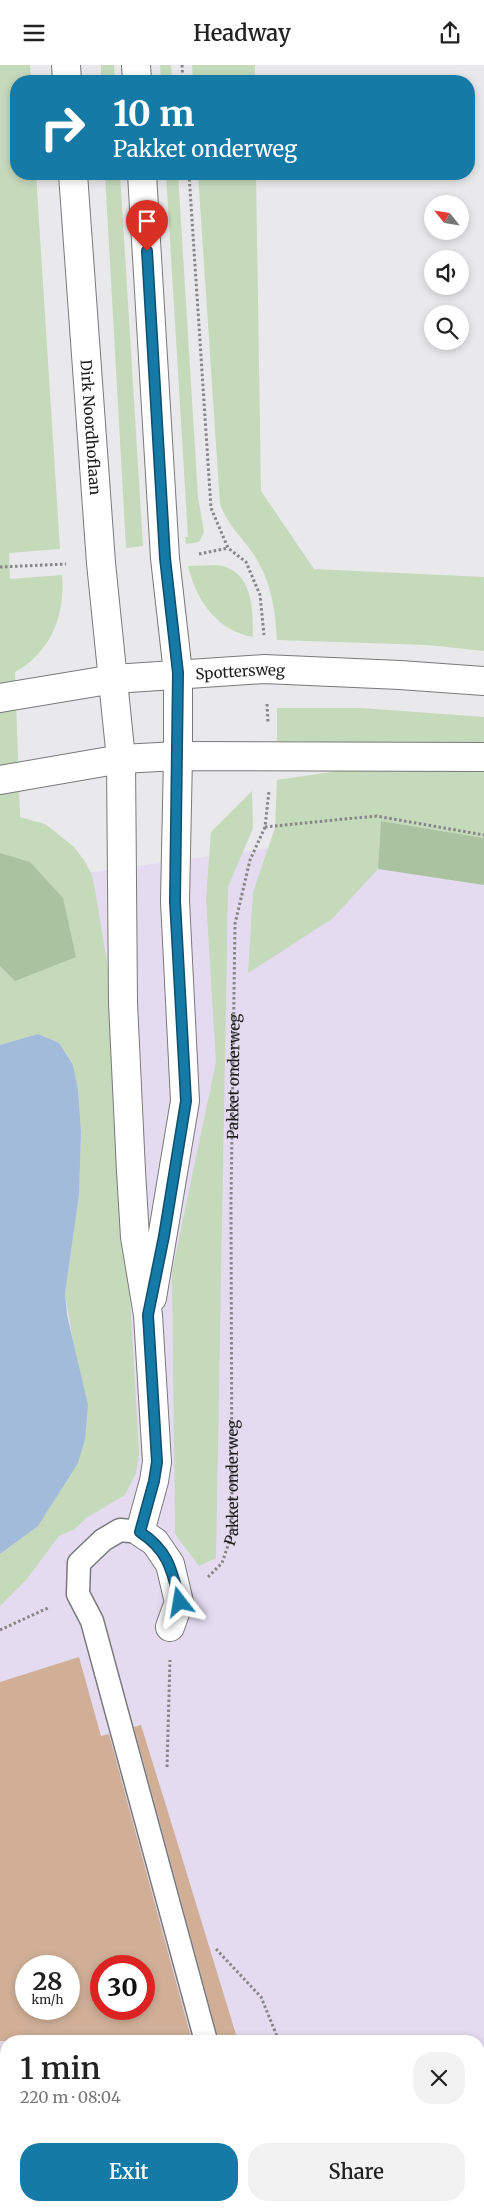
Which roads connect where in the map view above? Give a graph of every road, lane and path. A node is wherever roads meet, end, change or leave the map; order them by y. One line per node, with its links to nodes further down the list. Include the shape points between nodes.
1 (73, 180): 6 (street, Dirk Noordhoflaan, via 100,554)
2 (142, 180): 5 (street, via 165,558)
3 (189, 180): 4 (path, Pakket onderweg, via 211,508 228,548 246,562 260,595)
4 (264, 669): 5 (street, Spottersweg); 7 (street, Spottersweg); 10 (path, Pakket onderweg)
5 (178, 673): 6 (street, Spottersweg); 9 (street)
6 (114, 679): 8 (street, Spottersweg); 12 (street, Dirk Noordhoflaan)
7 (484, 681)
8 (0, 698)
9 (178, 756): 10 (street); 12 (street); 16 (street, via 175,901 186,1101)
10 (270, 757): 11 (street); 14 (path, Pakket onderweg)
11 (484, 757)
12 (121, 759): 13 (street); 16 (street, via 123,1003 130,1151 135,1237)
13 (0, 780)
14 (265, 827): 15 (path, via 376,816); 19 (path, Pakket onderweg, via 250,860 235,924 231,1202 232,1534 222,1563)
15 (484, 835)
16 (148, 1315): 17 (street, via 157,1462)
17 (140, 1532): 18 (lane, via 120,1531 103,1540 79,1563); 19 (street, via 155,1542 170,1564)
18 (78, 1595): 21 (path); 24 (lane, via 92,1621)
19 (180, 1602): 20 (street)
20 (170, 1627): 22 (path)
21 (0, 1630)
22 (167, 1777)
23 (212, 1946): 25 (path, via 261,1997)
24 (204, 2035)
25 (277, 2035)

